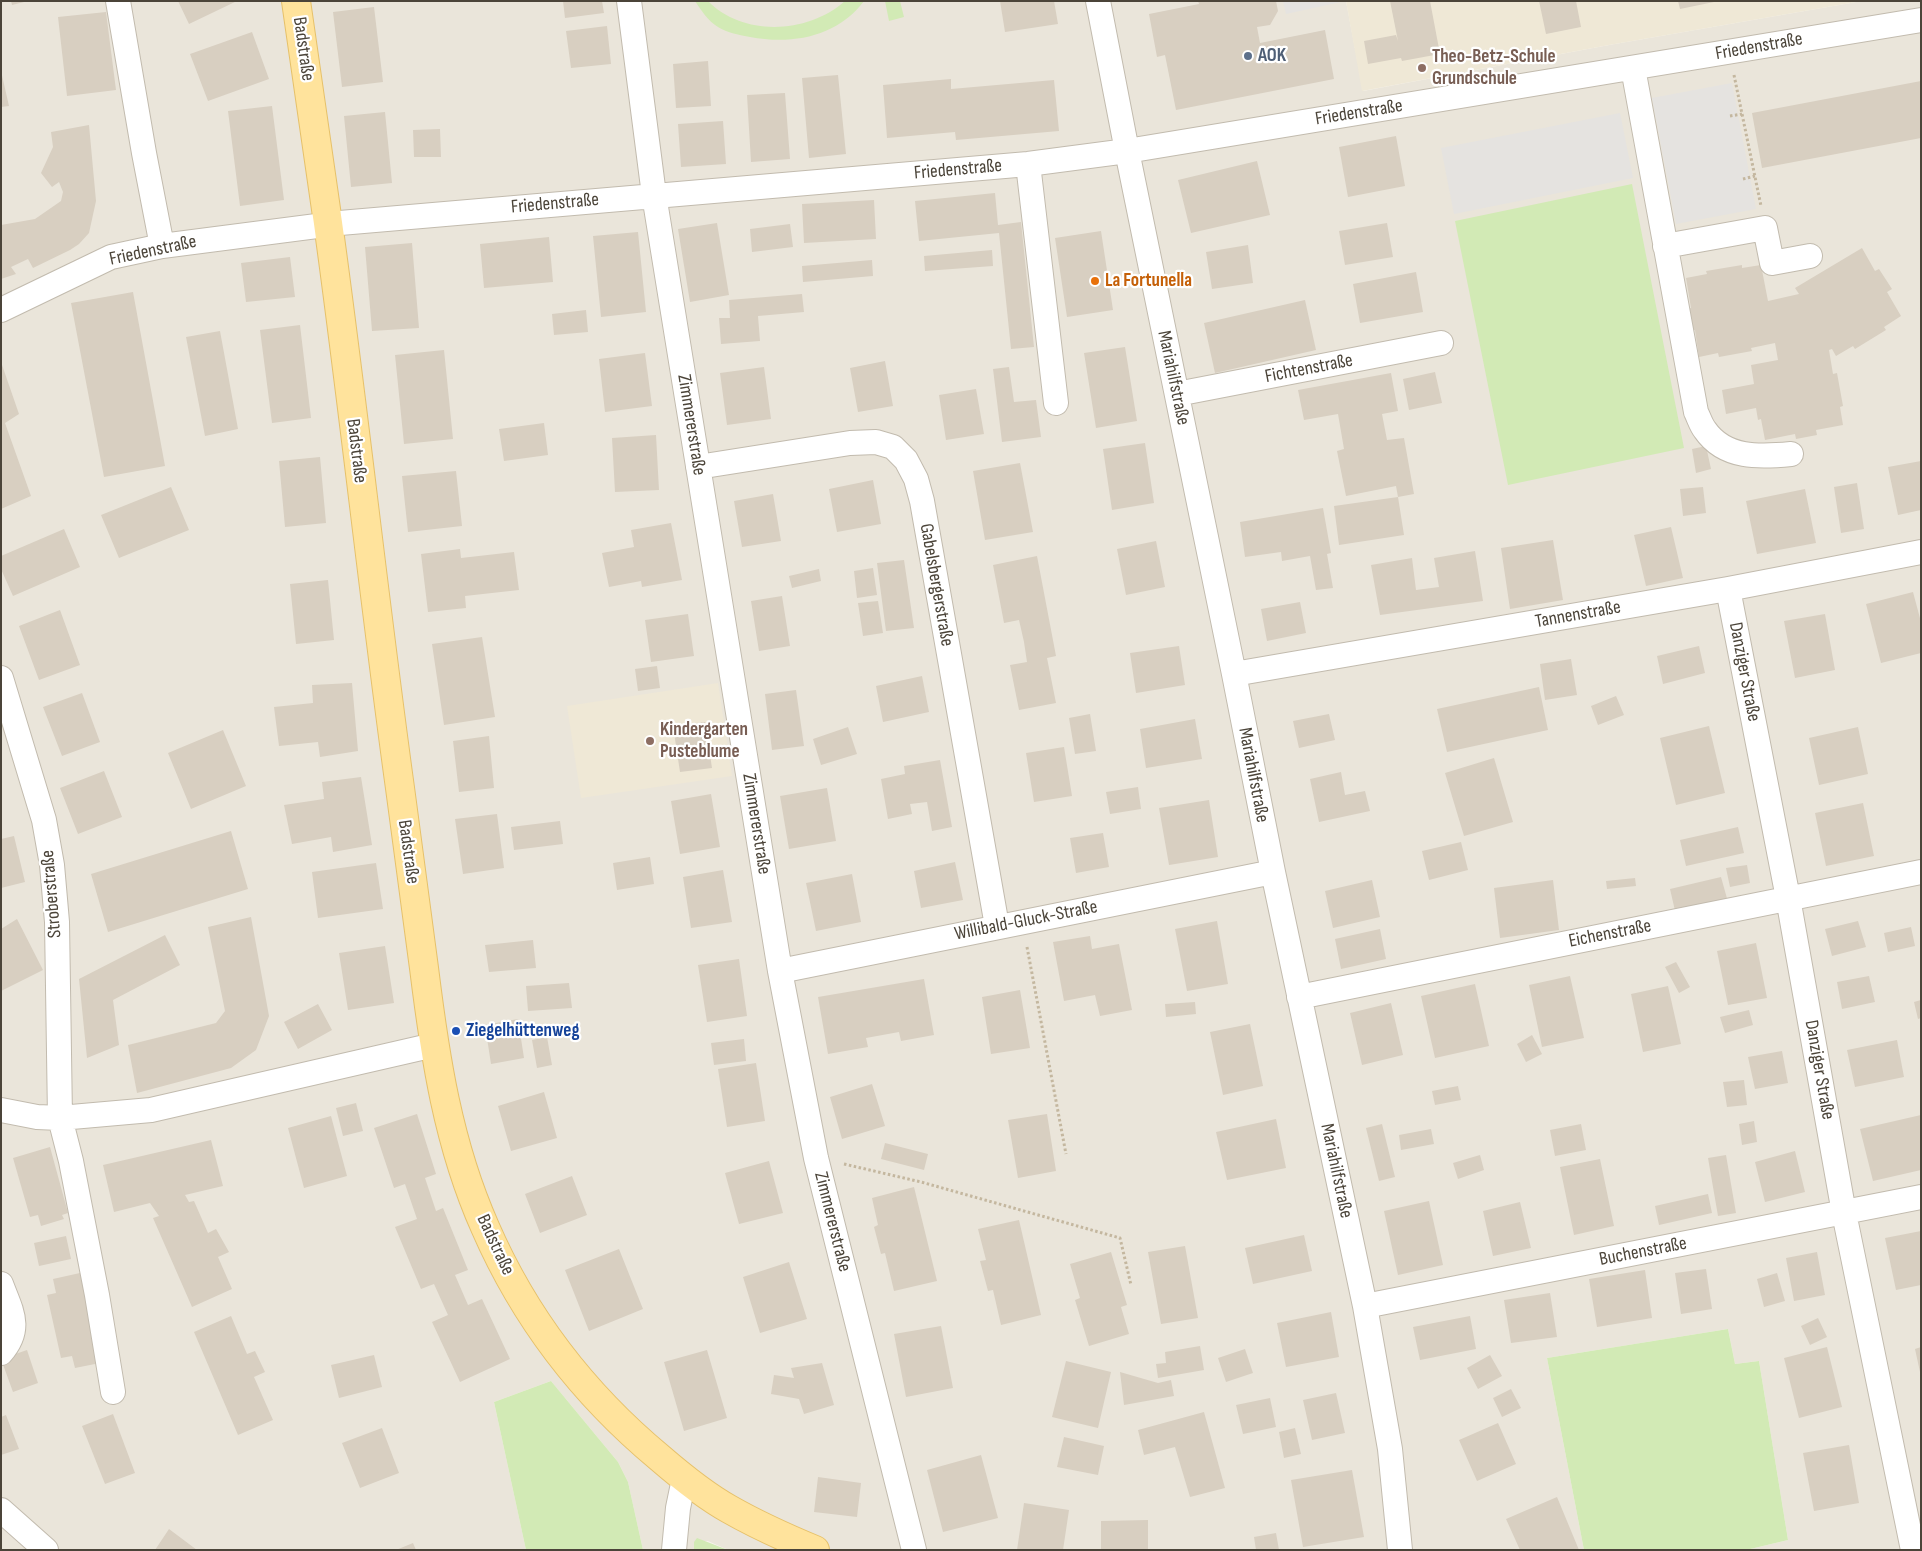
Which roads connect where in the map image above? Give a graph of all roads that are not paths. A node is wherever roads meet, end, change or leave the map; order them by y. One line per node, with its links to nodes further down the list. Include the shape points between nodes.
1 (118, 1): 11 (street)
2 (296, 1): 10 (main road, Badstraße)
3 (629, 1): 9 (street, Zimmererstraße)
4 (1098, 1): 7 (street, Mariahilfstraße)
5 (1921, 20): 6 (street, Friedenstraße)
6 (1633, 68): 7 (street, Friedenstraße); 12 (street)
7 (1127, 151): 8 (street, Friedenstraße); 16 (street, Mariahilfstraße)
8 (1028, 164): 9 (street, Friedenstraße); 17 (street)
9 (654, 195): 10 (street, Friedenstraße); 19 (street, Zimmererstraße)
10 (328, 224): 11 (street, Friedenstraße); 30 (main road, Badstraße)
11 (162, 246): 14 (street, Friedenstraße, via 111,257)
12 (1665, 246): 13 (street, via 1765,228 1772,263); 18 (street, via 1692,394 1704,430 1720,446 1732,452 1750,456)
13 (1810, 256)
14 (1, 310)
15 (1440, 343): 16 (street, Fichtenstraße)
16 (1177, 394): 22 (street, Mariahilfstraße)
17 (1056, 403)
18 (1791, 454)
19 (698, 467): 27 (street, Gabelsbergerstraße, via 850,443 876,442 893,447 906,460 922,501); 28 (street, Zimmererstraße)
20 (1921, 552): 21 (street, Tannenstraße)
21 (1728, 589): 22 (street, Tannenstraße); 26 (street, Danziger Straße)
22 (1234, 674): 24 (street, Mariahilfstraße)
23 (1, 678): 32 (street, Stroberstraße, via 44,820 52,865 57,922)
24 (1273, 872): 27 (street, Willibald-Gluck-Straße); 29 (street, Mariahilfstraße)
25 (1921, 872): 26 (street, Eichenstraße)
26 (1788, 898): 29 (street, Eichenstraße); 34 (street, Danziger Straße)
27 (997, 926): 28 (street, Willibald-Gluck-Straße)
28 (780, 971): 45 (street, Zimmererstraße, via 816,1158)
29 (1299, 996): 36 (street, Mariahilfstraße)
30 (434, 1045): 32 (street, via 151,1110); 39 (main road, Badstraße, via 447,1117 464,1175 484,1226 526,1307 598,1402)
31 (1, 1110): 32 (street)
32 (60, 1118): 38 (street, Stroberstraße, via 97,1295)
33 (1921, 1197): 34 (street, Buchenstraße)
34 (1844, 1213): 36 (street, Buchenstraße); 41 (street, Danziger Straße)
35 (1, 1284): 37 (street, via 15,1322 10,1342)
36 (1364, 1306): 46 (street, Mariahilfstraße, via 1390,1450)
37 (1, 1353)
38 (113, 1392)
39 (684, 1479): 43 (street); 44 (main road, Badstraße, via 728,1509)
40 (1, 1510): 42 (street)
41 (1913, 1513): 47 (street, Danziger Straße)
42 (46, 1550)
43 (674, 1550)
44 (815, 1550)
45 (914, 1550)
46 (1400, 1550)
47 (1913, 1550)

